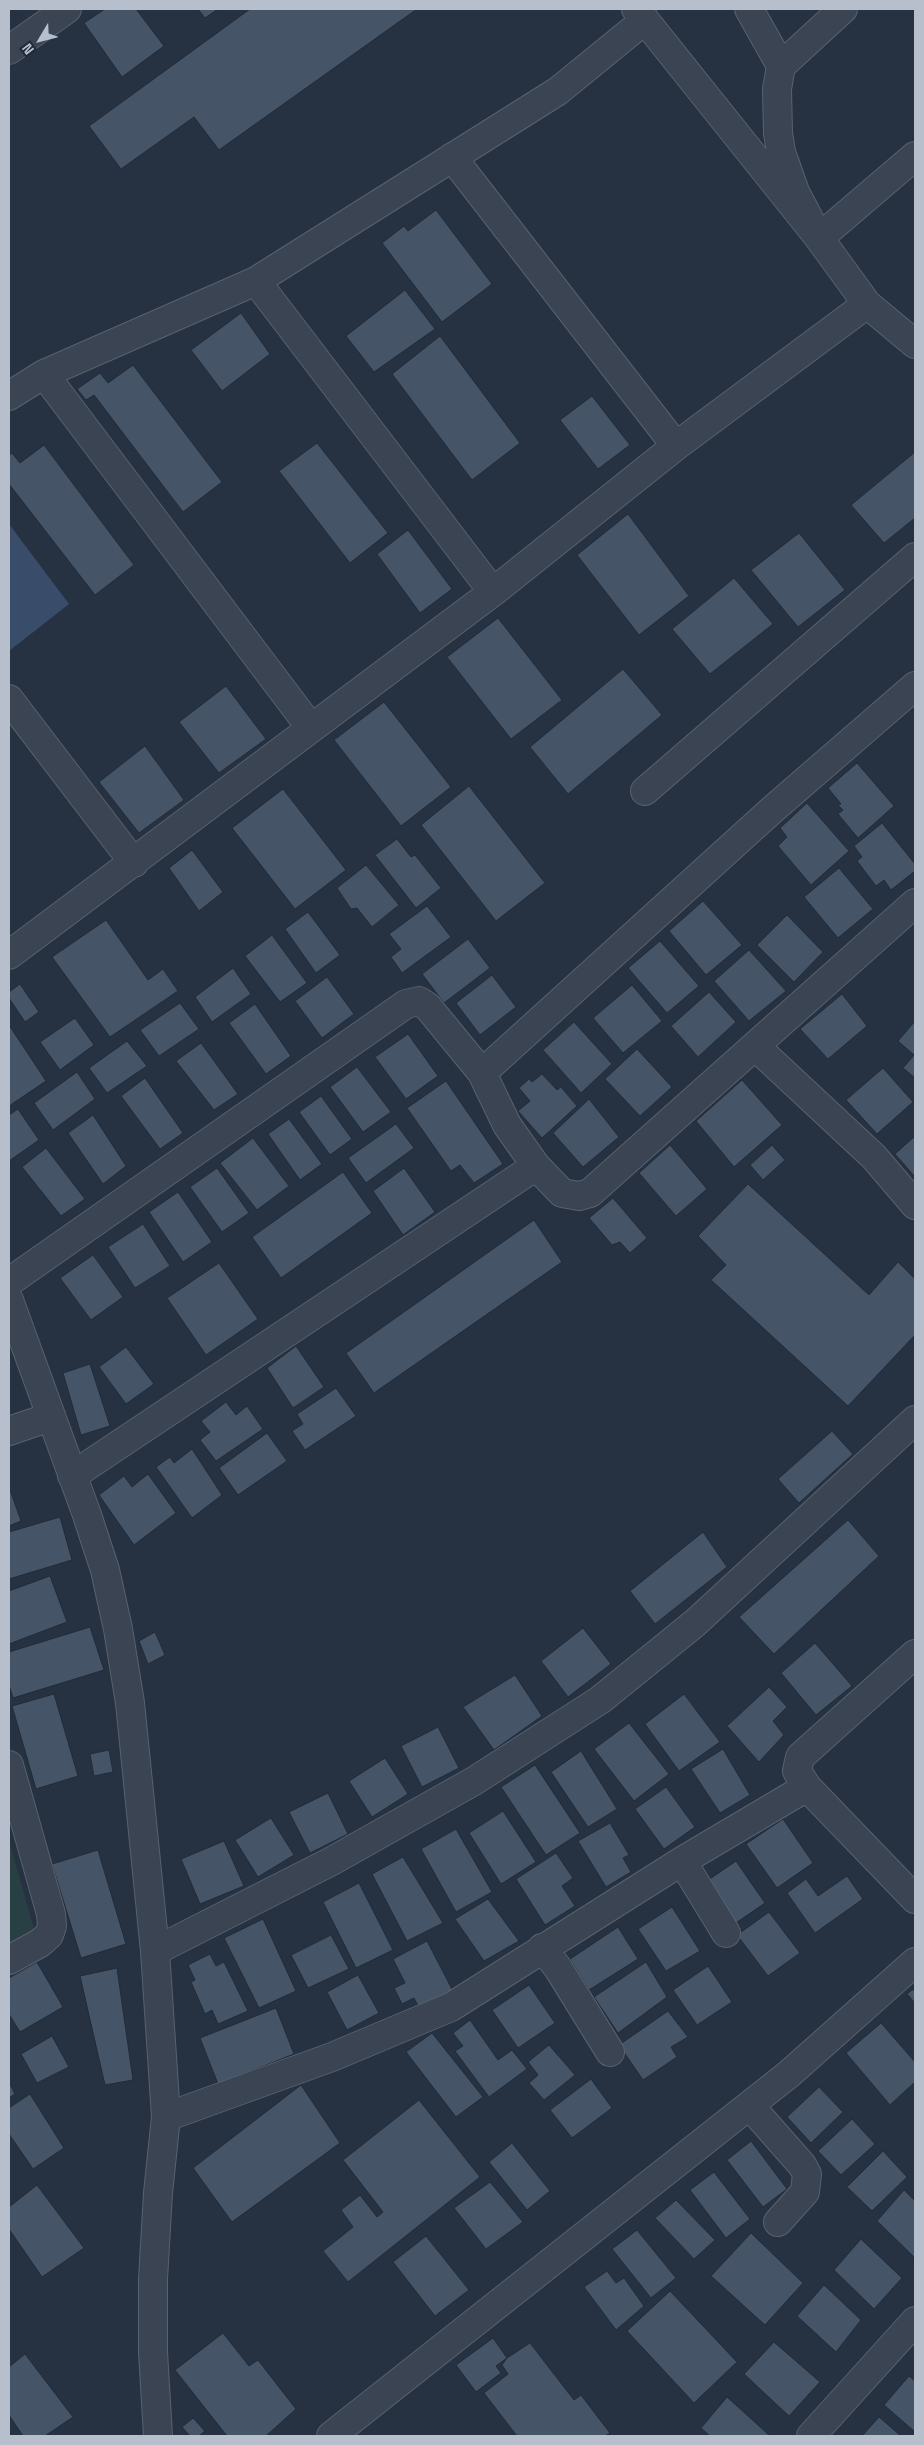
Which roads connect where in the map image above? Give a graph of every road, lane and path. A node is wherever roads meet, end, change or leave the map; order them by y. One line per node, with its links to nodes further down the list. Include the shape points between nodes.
1 (749, 9): 6 (street)
2 (843, 9): 6 (street)
3 (63, 10): 5 (street)
4 (641, 15): 8 (street, via 558,91); 9 (street)
5 (9, 50)
6 (781, 66): 9 (street, via 776,115 781,152 795,192)
7 (915, 156): 9 (street)
8 (452, 157): 10 (street); 15 (street)
9 (819, 238): 11 (street)
10 (256, 281): 13 (street); 17 (street)
11 (867, 304): 12 (street); 15 (street)
12 (915, 344)
13 (44, 374): 14 (street); 20 (street)
14 (9, 396)
15 (676, 446): 17 (street)
16 (915, 557): 21 (street)
17 (493, 592): 20 (street)
18 (915, 686): 26 (street)
19 (9, 699): 22 (street)
20 (310, 728): 22 (street)
21 (645, 791)
22 (134, 863): 24 (street)
23 (915, 903): 25 (street)
24 (9, 955)
25 (755, 1046): 27 (street, via 590,1193 580,1196 562,1193); 28 (street, via 874,1157)
26 (482, 1073): 27 (street, via 506,1125); 29 (street, via 428,1007 419,1001 406,1004)
27 (536, 1166): 34 (street)
28 (915, 1205)
29 (9, 1282)
30 (9, 1300): 31 (street)
31 (50, 1417): 33 (street); 34 (street)
32 (915, 1420): 42 (street, via 695,1623 600,1700 474,1781 330,1862)
33 (9, 1431)
34 (72, 1476): 42 (street, via 105,1570 118,1629 130,1703)
35 (915, 1654): 37 (street, via 800,1757 797,1771)
36 (9, 1765): 43 (street, via 52,1926 49,1935 40,1943)
37 (807, 1787): 38 (street); 39 (street)
38 (682, 1861): 40 (street); 41 (street)
39 (915, 1899)
40 (726, 1933)
41 (542, 1948): 45 (street); 47 (street, via 451,2007 332,2057)
42 (155, 1951): 47 (street)
43 (9, 1960)
44 (915, 1962): 46 (street)
45 (610, 2052)
46 (750, 2106): 48 (street, via 807,2174 805,2192); 51 (street)
47 (166, 2117): 50 (street, via 153,2279)
48 (778, 2222)
49 (915, 2321): 52 (street)
50 (158, 2436)
51 (331, 2436)
52 (811, 2436)

